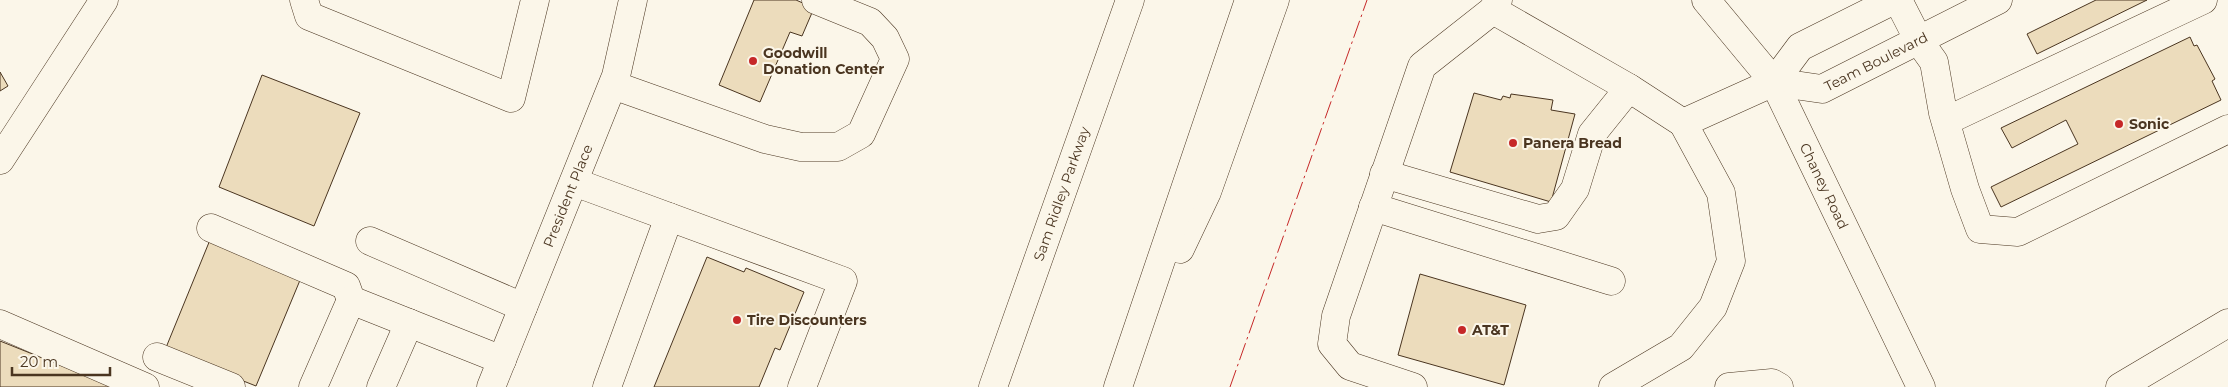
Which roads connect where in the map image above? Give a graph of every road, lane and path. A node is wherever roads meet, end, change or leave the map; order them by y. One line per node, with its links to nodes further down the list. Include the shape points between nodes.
1 (104, 0): 22 (street)
2 (304, 0): 3 (street, via 309,16 511,98)
3 (535, 0)
4 (633, 0): 17 (street, President Place)
5 (816, 0): 17 (street, via 870,22 885,38 895,59 862,134 838,147 801,146 764,139)
6 (1130, 0): 45 (street, Sam Ridley Parkway)
7 (1249, 0): 37 (street)
8 (1275, 0): 37 (street, via 1207,192)
9 (1706, 0): 16 (street, Chaney Road)
10 (1894, 0): 16 (street, via 1800,47)
11 (1898, 0): 15 (street)
12 (2203, 0): 19 (street)
13 (1997, 2): 15 (street, Team Boulevard)
14 (1496, 5): 18 (street); 23 (street, via 1422,66)
15 (1919, 41): 16 (street, Team Boulevard, via 1822,89); 19 (street, via 1934,62)
16 (1774, 82): 20 (street); 50 (street, Chaney Road)
17 (613, 84): 24 (street, President Place)
18 (1629, 88): 20 (street); 23 (street, via 1592,134 1575,189 1556,216 1538,219)
19 (1946, 121): 21 (street, via 1964,189 1980,229 2018,232)
20 (1683, 123): 47 (street, via 1721,193 1731,262 1713,307 1681,347)
21 (2228, 129)
22 (0, 160)
23 (1384, 174): 25 (street)
24 (574, 182): 26 (street); 31 (street, President Place)
25 (1373, 207): 29 (street); 46 (street, via 1336,316 1332,344 1350,366)
26 (669, 217): 43 (street); 44 (street, via 843,281)
27 (211, 228): 30 (street, via 346,286)
28 (370, 241): 31 (street)
29 (1611, 281)
30 (351, 300): 32 (street); 40 (street)
31 (524, 307): 36 (street, President Place)
32 (409, 323): 36 (street); 41 (street)
33 (2228, 323): 51 (street)
34 (0, 324): 38 (street)
35 (157, 357): 39 (street)
36 (502, 360): 42 (street, President Place)
37 (1122, 377)
38 (145, 387)
39 (231, 387)
40 (313, 387)
41 (381, 387)
42 (491, 387)
43 (607, 387)
44 (802, 387)
45 (993, 387)
46 (1413, 387)
47 (1614, 387)
48 (1729, 387): 49 (street, via 1772,383)
49 (1778, 387)
50 (1920, 387)
51 (2120, 387)

